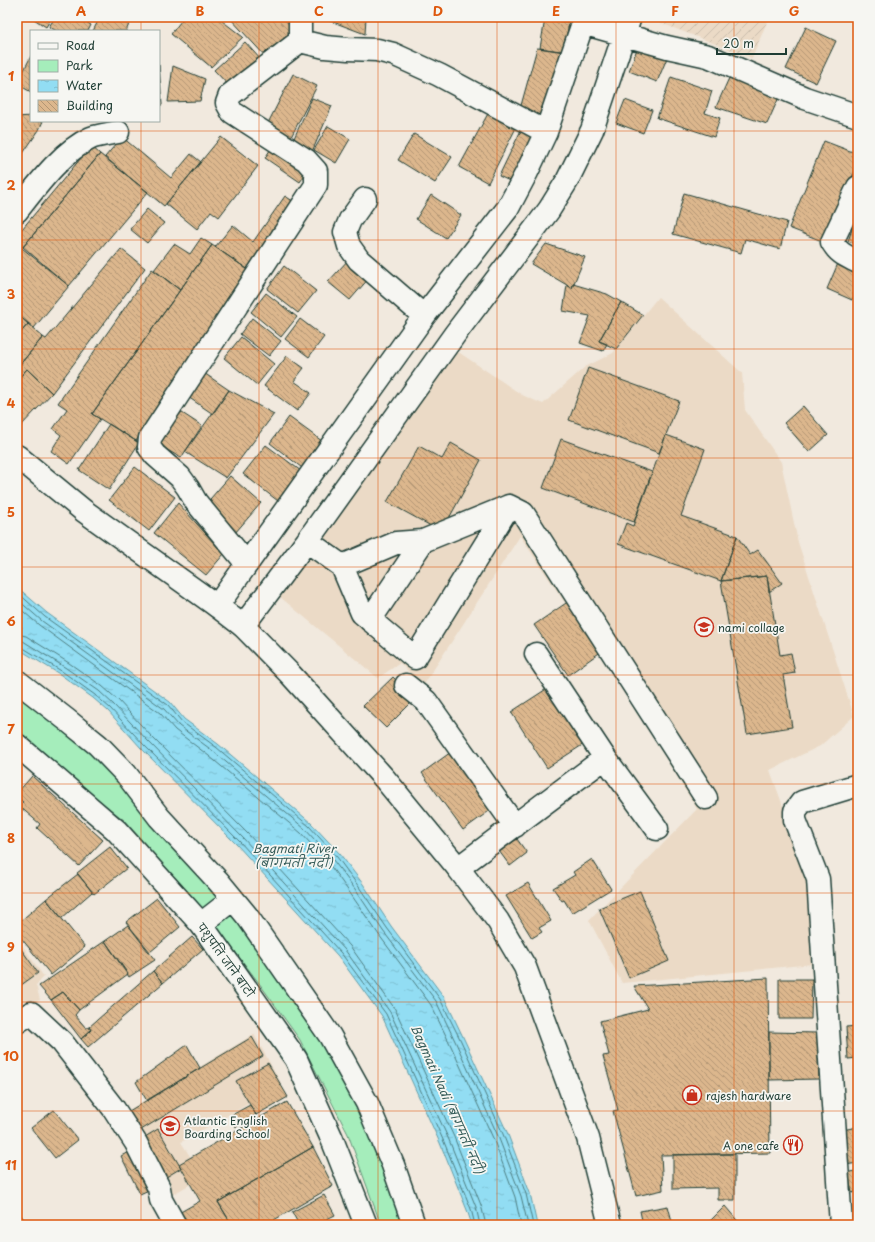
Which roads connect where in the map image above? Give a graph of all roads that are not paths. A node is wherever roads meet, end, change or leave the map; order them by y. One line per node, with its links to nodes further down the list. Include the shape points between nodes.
1 (300, 17): 4 (street)
2 (584, 20): 3 (street); 7 (street)
3 (627, 26): 5 (street, via 667,47 708,56 804,98); 15 (street, via 592,130 564,187)
4 (300, 41): 7 (street, via 325,47 378,50 393,54 439,75); 17 (street, via 230,95 227,103 232,112 306,160 316,171 316,185 150,438 149,447 180,477 196,502)
5 (858, 116)
6 (118, 132): 10 (street, via 92,137 72,150 49,171)
7 (546, 132): 12 (street, via 508,208)
8 (858, 188): 11 (street, via 832,242 842,254)
9 (365, 199): 12 (street, via 345,232 349,246 359,260)
10 (17, 212)
11 (858, 262)
12 (424, 316): 17 (street)
13 (17, 456): 19 (street, via 84,511)
14 (509, 506): 16 (street); 20 (street, via 415,658); 28 (street, via 523,513)
15 (307, 541): 18 (street); 21 (street)
16 (423, 541): 18 (street, via 396,543); 20 (street)
17 (248, 564): 19 (street)
18 (342, 566): 20 (street, via 362,613)
19 (217, 606): 21 (street)
20 (370, 620)
21 (244, 626): 31 (street, via 384,778)
22 (536, 654): 26 (street)
23 (17, 681): 32 (street, via 98,745)
24 (406, 684): 29 (street, via 426,701)
25 (17, 745): 33 (street, पशुपति जाने बाटो, via 116,830)
26 (605, 758): 29 (street); 30 (street)
27 (858, 785): 39 (street, via 802,802 795,811 795,820 818,879)
28 (706, 798)
29 (515, 826): 31 (street)
30 (657, 829)
31 (458, 868): 38 (street, via 498,921 525,967 588,1138)
32 (233, 899): 33 (street); 37 (street, via 330,1036 367,1104 393,1165)
33 (201, 924): 36 (street, पशुपति जाने बाटो, via 296,1059 332,1139)
34 (17, 1022): 35 (street, via 31,1012 62,1042 84,1069 136,1143)
35 (175, 1225)
36 (366, 1225)
37 (414, 1225)
38 (610, 1225)
39 (841, 1225)

